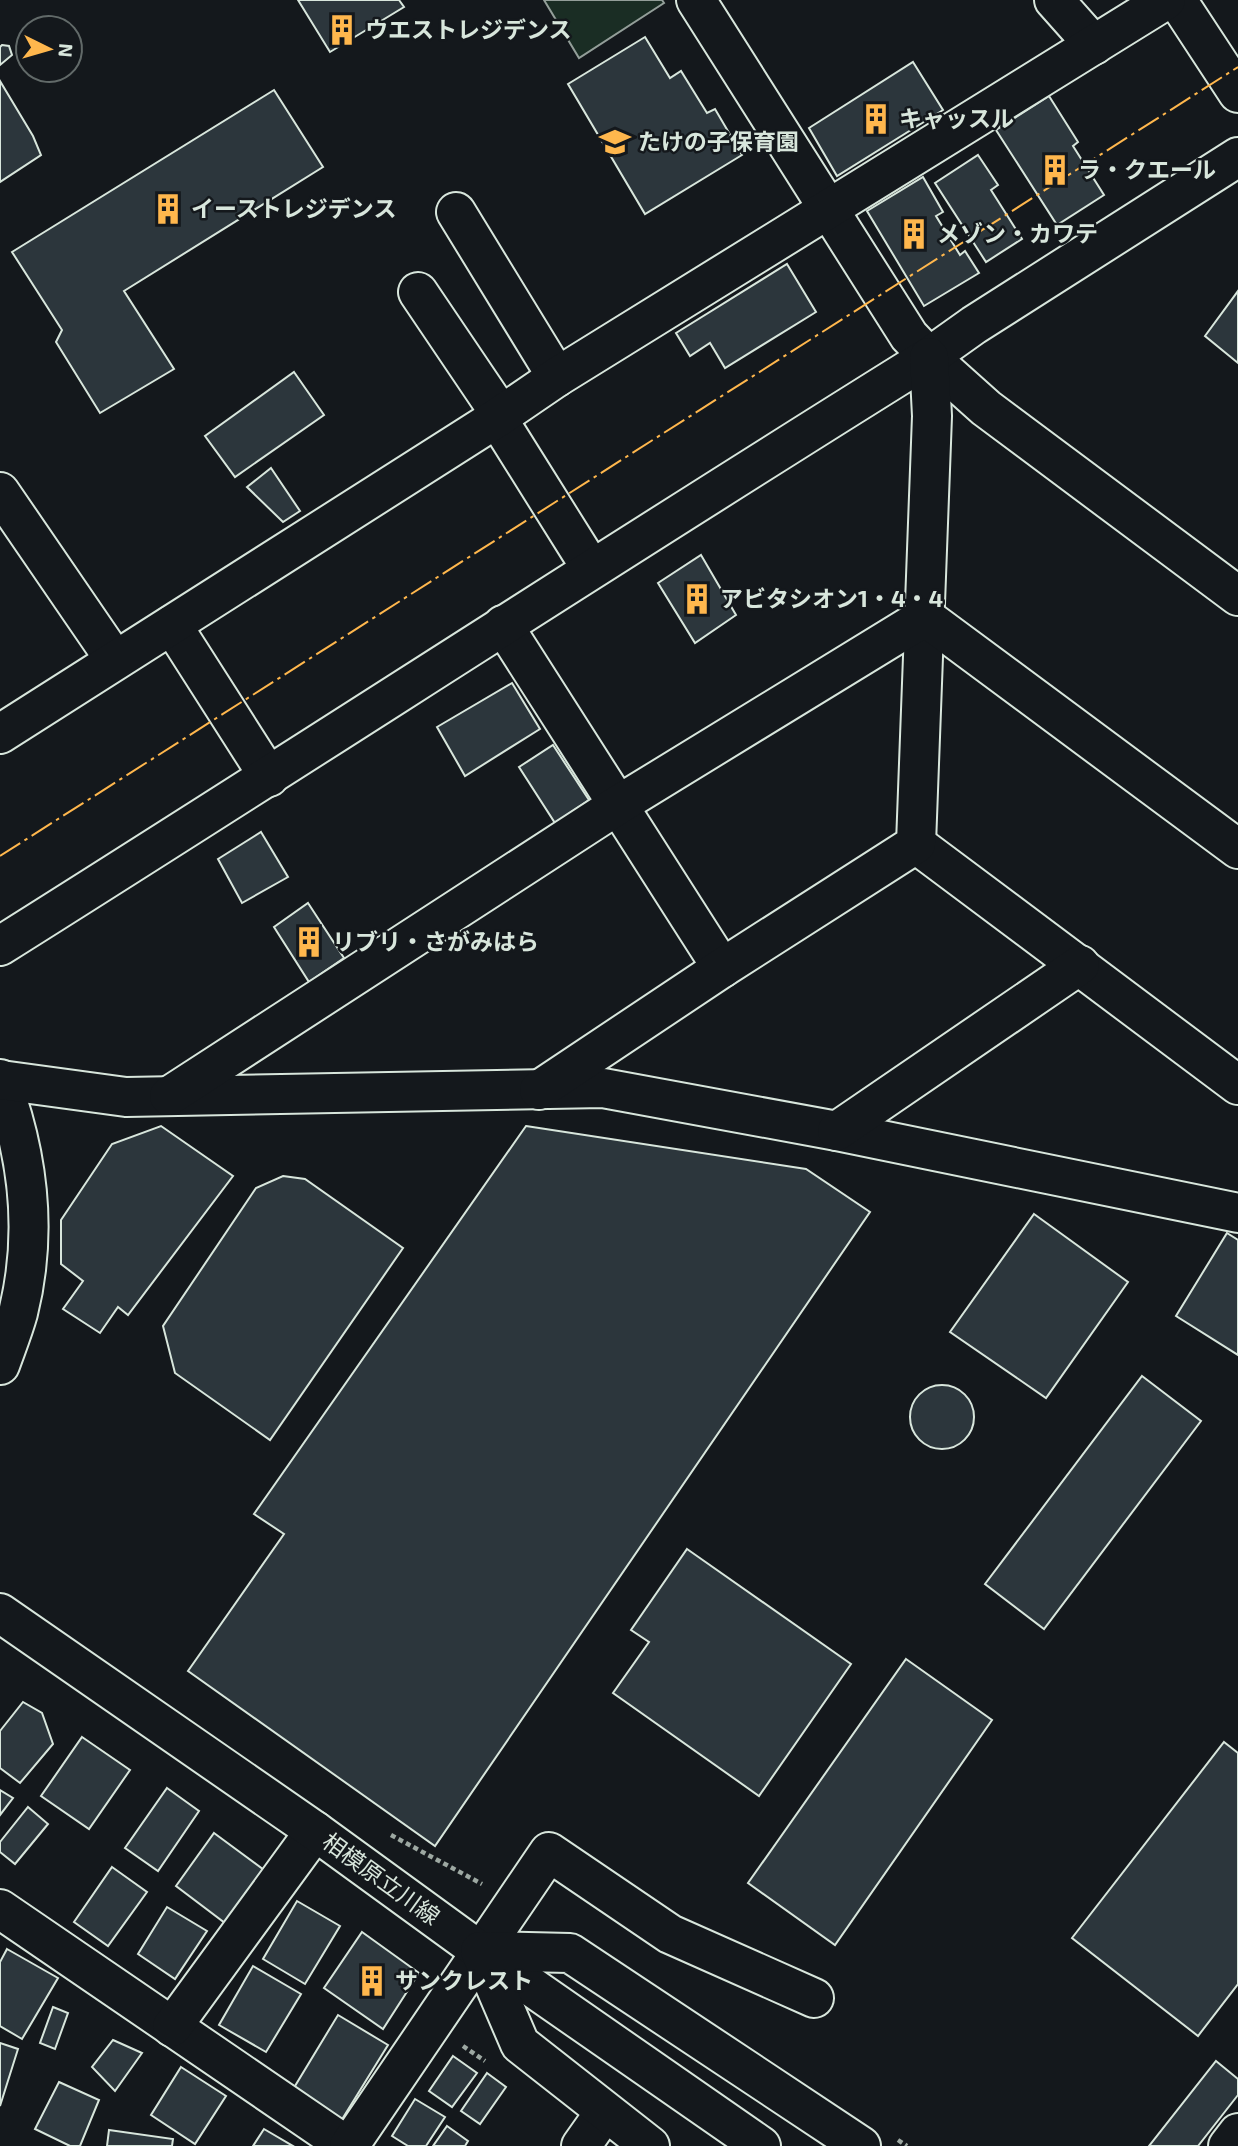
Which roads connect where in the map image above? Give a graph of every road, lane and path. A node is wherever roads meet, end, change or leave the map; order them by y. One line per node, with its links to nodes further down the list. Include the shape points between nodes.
1 (696, 0): 8 (street)
2 (1054, 0): 5 (street)
3 (1166, 0): 5 (street)
4 (1177, 0): 6 (street)
5 (1094, 45): 8 (street)
6 (1238, 93)
7 (1238, 157): 11 (street)
8 (828, 211): 11 (street, via 909,336); 12 (street)
9 (456, 212): 12 (street)
10 (418, 292): 13 (street)
11 (929, 357): 15 (street); 16 (street, via 986,408); 17 (street, via 932,415)
12 (557, 377): 13 (street)
13 (499, 417): 15 (street); 18 (street)
14 (0, 492): 20 (street)
15 (591, 568): 19 (street)
16 (1238, 596)
17 (925, 617): 23 (street); 24 (street); 25 (street)
18 (172, 625): 20 (street); 22 (street)
19 (503, 625): 22 (street); 23 (street)
20 (115, 660): 21 (street)
21 (0, 734)
22 (269, 776): 26 (street)
23 (618, 805): 28 (street); 32 (street)
24 (916, 844): 27 (street); 28 (street)
25 (1238, 849)
26 (0, 946)
27 (1080, 965): 30 (street); 33 (street)
28 (722, 968): 31 (street)
29 (0, 1080): 32 (street, via 126,1097); 35 (street, via 24,1156 30,1211 17,1314)
30 (1238, 1085)
31 (539, 1090): 32 (street); 33 (street, via 603,1088)
32 (169, 1096)
33 (837, 1131): 34 (street)
34 (1238, 1213)
35 (0, 1365)
36 (0, 1613): 37 (street, 相模原立川線)
37 (315, 1831): 41 (street, 相模原立川線); 43 (street)
38 (390, 1835): 39 (path)
39 (514, 1902): 41 (street); 42 (street, via 549,1852 670,1934)
40 (0, 1909): 43 (street)
41 (480, 1951): 44 (street, via 520,2044); 46 (street, via 570,1953); 47 (street); 50 (street, 相模原立川線)
42 (814, 1998)
43 (172, 2027): 47 (street)
44 (605, 2112): 48 (street); 49 (street)
45 (1238, 2133): 52 (street)
46 (879, 2142): 51 (path)
47 (348, 2146)
48 (581, 2146)
49 (650, 2146)
50 (761, 2146)
51 (907, 2146)
52 (1228, 2146)

